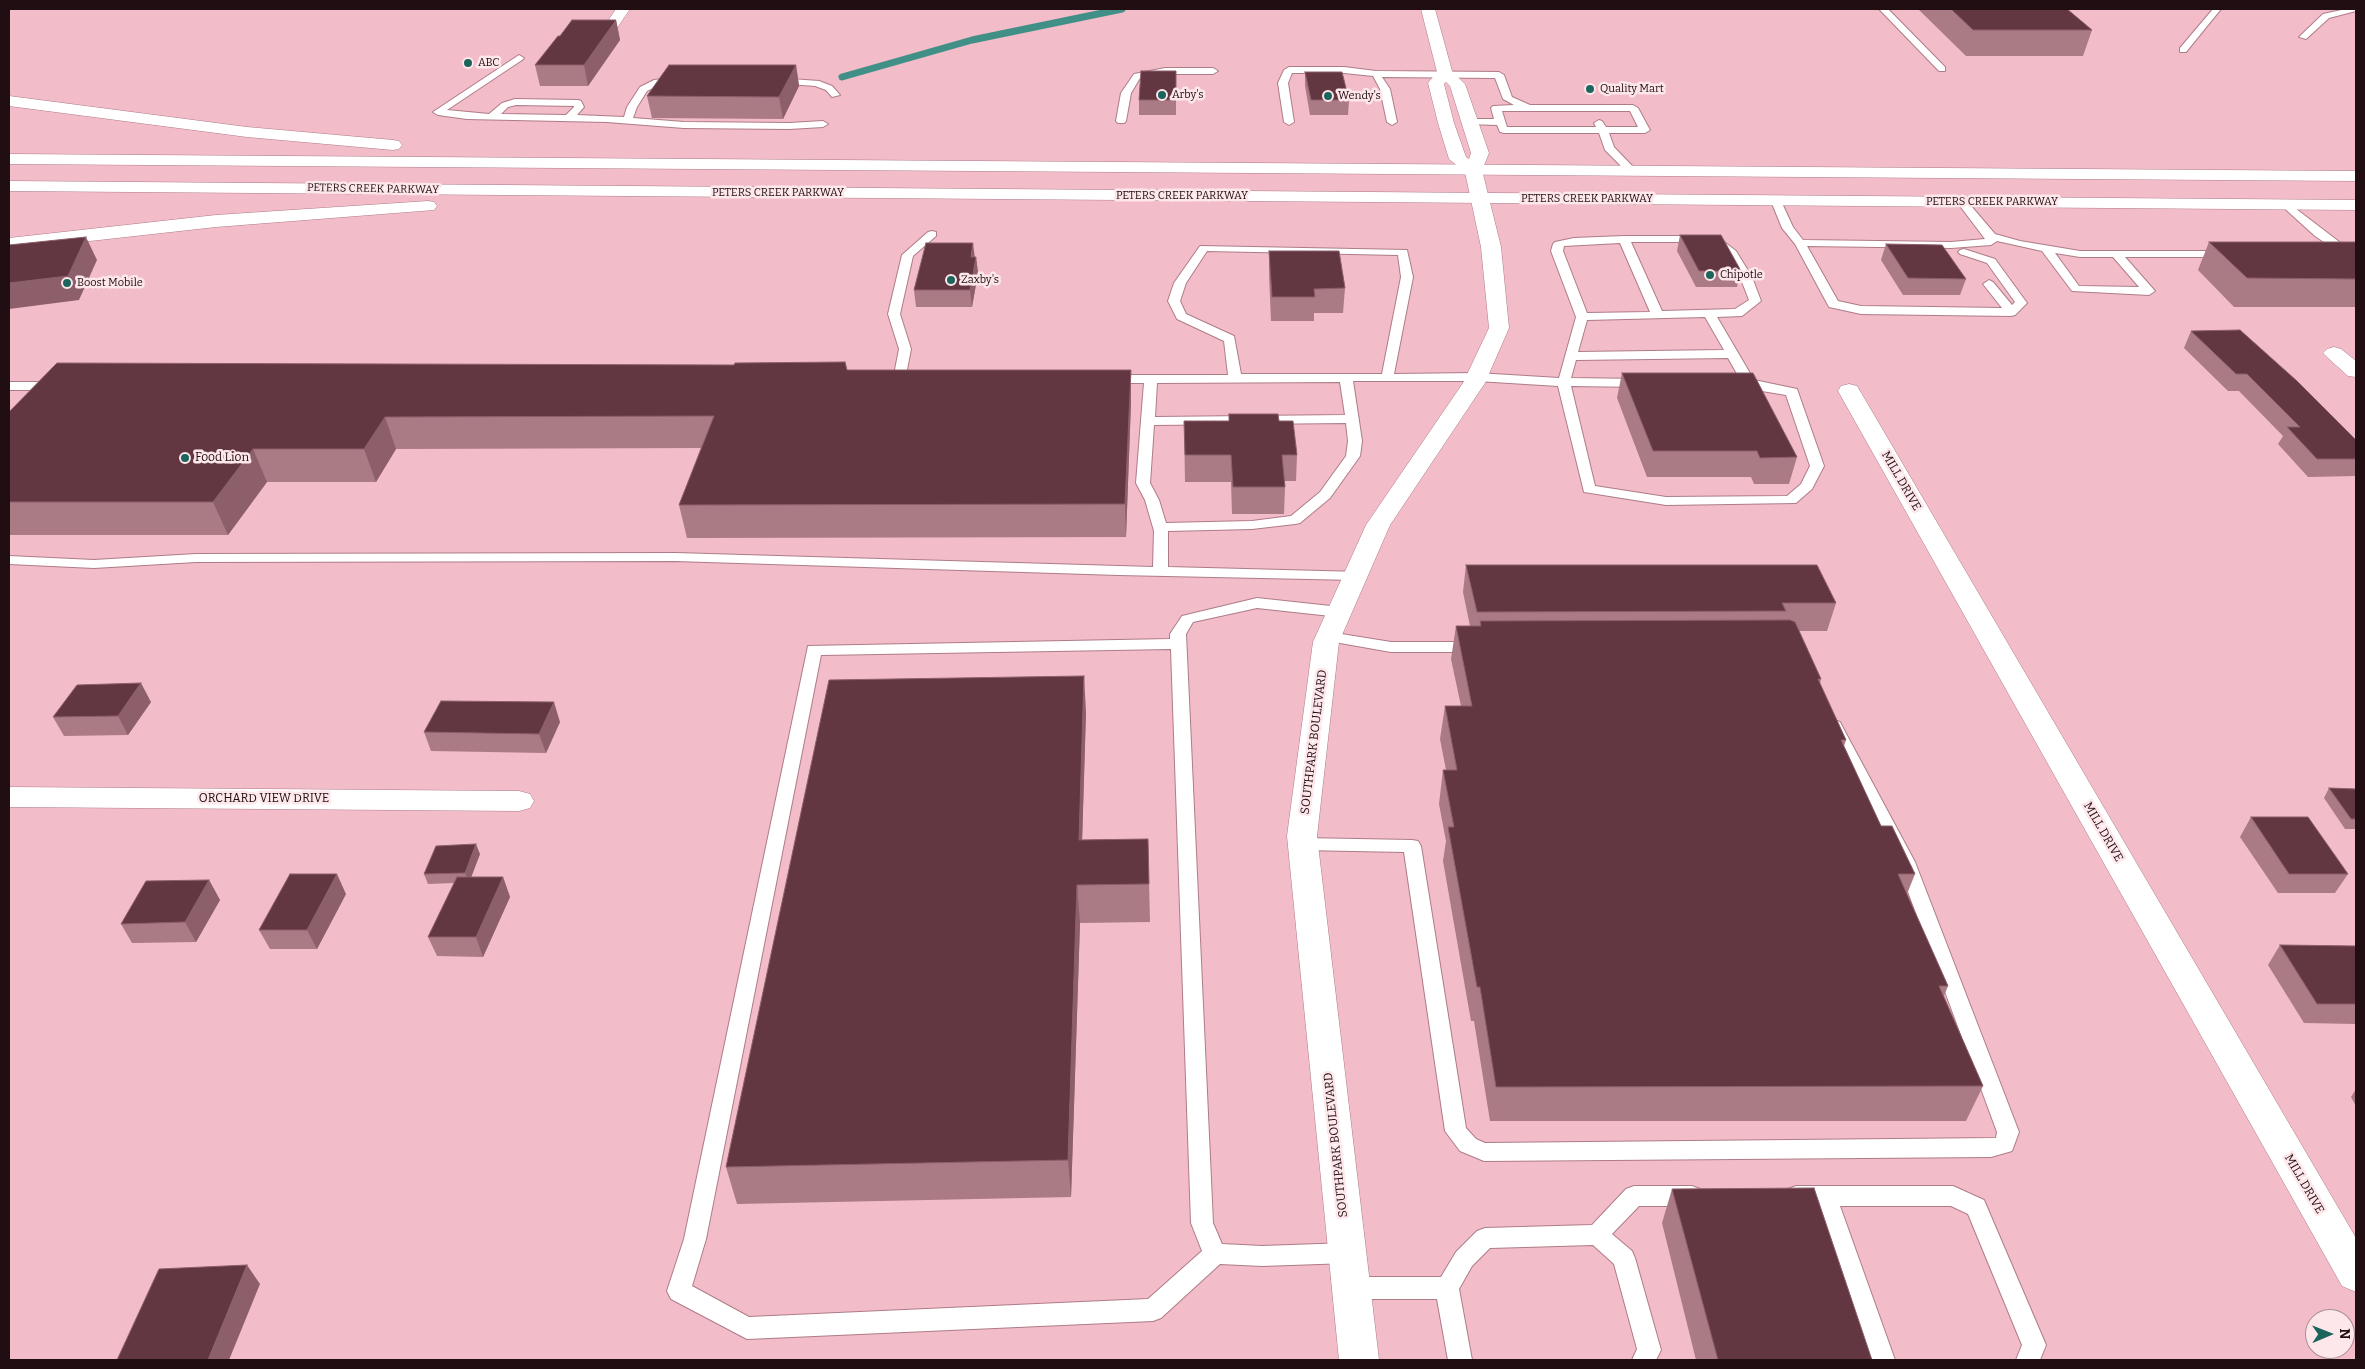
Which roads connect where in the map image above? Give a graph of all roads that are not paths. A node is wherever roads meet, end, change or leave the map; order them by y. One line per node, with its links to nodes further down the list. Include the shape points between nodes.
1 (623, 9): 6 (main road)
2 (1428, 9): 12 (main road, SOUTHPARK BOULEVARD)
3 (1883, 9): 10 (lane)
4 (2217, 9): 8 (lane)
5 (2350, 9): 7 (lane, via 2326,16)
6 (612, 25)
7 (2303, 37)
8 (2183, 50)
9 (519, 58): 19 (lane, via 438,112)
10 (1942, 69)
11 (1212, 70): 22 (lane, via 1164,71 1137,76 1126,93)
12 (1445, 73): 13 (lane); 18 (lane, via 1499,75 1508,99); 25 (main road, SOUTHPARK BOULEVARD, via 1457,84); 31 (main road, via 1436,84 1446,123 1458,159)
13 (1376, 74): 23 (lane, via 1344,70 1289,70 1283,83); 24 (lane, via 1385,89)
14 (688, 80): 21 (lane, via 665,81 646,87)
15 (769, 81): 16 (lane, via 816,83 829,88)
16 (834, 95)
17 (9, 101): 30 (main road, via 248,132)
18 (1530, 110): 26 (lane, via 1496,108); 28 (lane, via 1633,108 1645,130)
19 (491, 117): 20 (lane); 20 (lane, via 505,105 515,102 578,103 579,107)
20 (569, 118): 21 (lane)
21 (628, 120): 27 (lane, via 741,127)
22 (1120, 121)
23 (1289, 122)
24 (1392, 122)
25 (1470, 122): 26 (lane); 31 (main road, SOUTHPARK BOULEVARD, via 1480,153)
26 (1500, 122): 28 (lane, via 1504,130)
27 (823, 124)
28 (1601, 126): 32 (lane, via 1609,148)
29 (9, 158): 30 (main road)
30 (624, 162): 31 (main road)
31 (1473, 170): 32 (main road); 36 (main road, SOUTHPARK BOULEVARD)
32 (1632, 171): 33 (main road)
33 (2356, 176)
34 (9, 186): 35 (main road, PETERS CREEK PARKWAY)
35 (665, 192): 36 (main road, PETERS CREEK PARKWAY); 45 (main road, via 216,221)
36 (1479, 198): 37 (main road, PETERS CREEK PARKWAY); 63 (main road, SOUTHPARK BOULEVARD, via 1491,247 1499,328)
37 (1776, 201): 38 (main road, PETERS CREEK PARKWAY); 44 (lane, via 1788,228)
38 (1962, 202): 39 (main road, PETERS CREEK PARKWAY); 42 (lane)
39 (2287, 205): 40 (main road, PETERS CREEK PARKWAY); 48 (lane)
40 (2356, 205)
41 (932, 234): 68 (lane, via 908,255 894,314 905,349)
42 (1990, 236): 46 (lane, via 1991,242); 47 (lane)
43 (1624, 239): 56 (lane, via 1702,239 1718,243 1730,251 1746,276 1755,302 1738,313); 57 (lane); 58 (lane, via 1559,244 1558,251)
44 (1800, 243): 46 (lane); 55 (lane, via 1833,304 1861,310)
45 (9, 244)
46 (1961, 248): 53 (lane); 55 (lane, via 1991,261 2021,303)
47 (2046, 249): 50 (lane, via 2080,254); 50 (lane, via 2076,289 2149,291)
48 (2334, 251): 49 (lane); 52 (lane)
49 (2356, 251)
50 (2116, 254): 51 (lane)
51 (2242, 254)
52 (2356, 263)
53 (1974, 265)
54 (1989, 284): 55 (lane)
55 (2011, 312)
56 (1710, 315): 57 (lane); 60 (lane)
57 (1658, 316): 58 (lane)
58 (1582, 317): 61 (lane)
59 (2334, 353): 62 (main road)
60 (1733, 354): 61 (lane); 73 (lane)
61 (1572, 356): 70 (lane)
62 (2356, 372)
63 (1477, 377): 65 (lane); 70 (lane); 82 (main road, SOUTHPARK BOULEVARD, via 1378,525)
64 (1346, 378): 65 (lane); 67 (lane); 77 (lane)
65 (1387, 378): 67 (lane, via 1407,277 1403,252 1204,248 1180,283 1174,301 1181,316 1230,339)
66 (1151, 379): 67 (lane); 69 (lane); 78 (lane)
67 (1235, 379)
68 (899, 380)
69 (1092, 380)
70 (1564, 382): 71 (lane); 73 (lane, via 1589,489 1666,501 1791,500 1807,486 1817,466 1792,392)
71 (1657, 383)
72 (1719, 383): 73 (lane)
73 (1749, 383)
74 (9, 386): 75 (lane)
75 (66, 386)
76 (1849, 391): 96 (main road, MILL DRIVE)
77 (1352, 419): 78 (lane); 79 (lane, via 1353,456 1325,496 1294,520 1252,525)
78 (1148, 421): 79 (lane, via 1143,483)
79 (1160, 527): 81 (lane)
80 (9, 560): 81 (lane, via 94,564 172,562 196,558 675,557)
81 (1160, 571): 82 (lane)
82 (1356, 575): 83 (main road, SOUTHPARK BOULEVARD)
83 (1334, 625): 84 (lane, via 1257,603 1187,618 1178,634); 85 (lane, via 1391,647); 89 (main road, SOUTHPARK BOULEVARD)
84 (1178, 644): 95 (lane, via 1202,1223); 95 (lane, via 814,650 695,1239 679,1291 747,1328 1153,1310)
85 (1489, 647)
86 (1827, 709): 89 (lane, via 1906,862 2008,1132 2004,1145 1992,1148 1484,1152 1468,1145 1456,1131 1412,846)
87 (9, 797): 88 (main road, ORCHARD VIEW DRIVE)
88 (519, 802)
89 (1302, 844): 94 (main road, SOUTHPARK BOULEVARD)
90 (1710, 1196): 93 (lane, via 1634,1196)
91 (1777, 1196): 92 (lane)
92 (1825, 1196): 102 (lane); 103 (lane, via 1953,1196 1976,1207 2034,1345)
93 (1597, 1236): 98 (lane, via 1485,1238 1464,1259); 101 (lane, via 1624,1258 1649,1350)
94 (1348, 1253): 95 (lane); 97 (main road, SOUTHPARK BOULEVARD)
95 (1215, 1254)
96 (2356, 1274)
97 (1351, 1288): 98 (lane); 99 (main road, SOUTHPARK BOULEVARD)
98 (1447, 1288): 100 (lane)
99 (1359, 1360)
100 (1460, 1360)
101 (1644, 1360)
102 (1883, 1360)
103 (2028, 1360)

